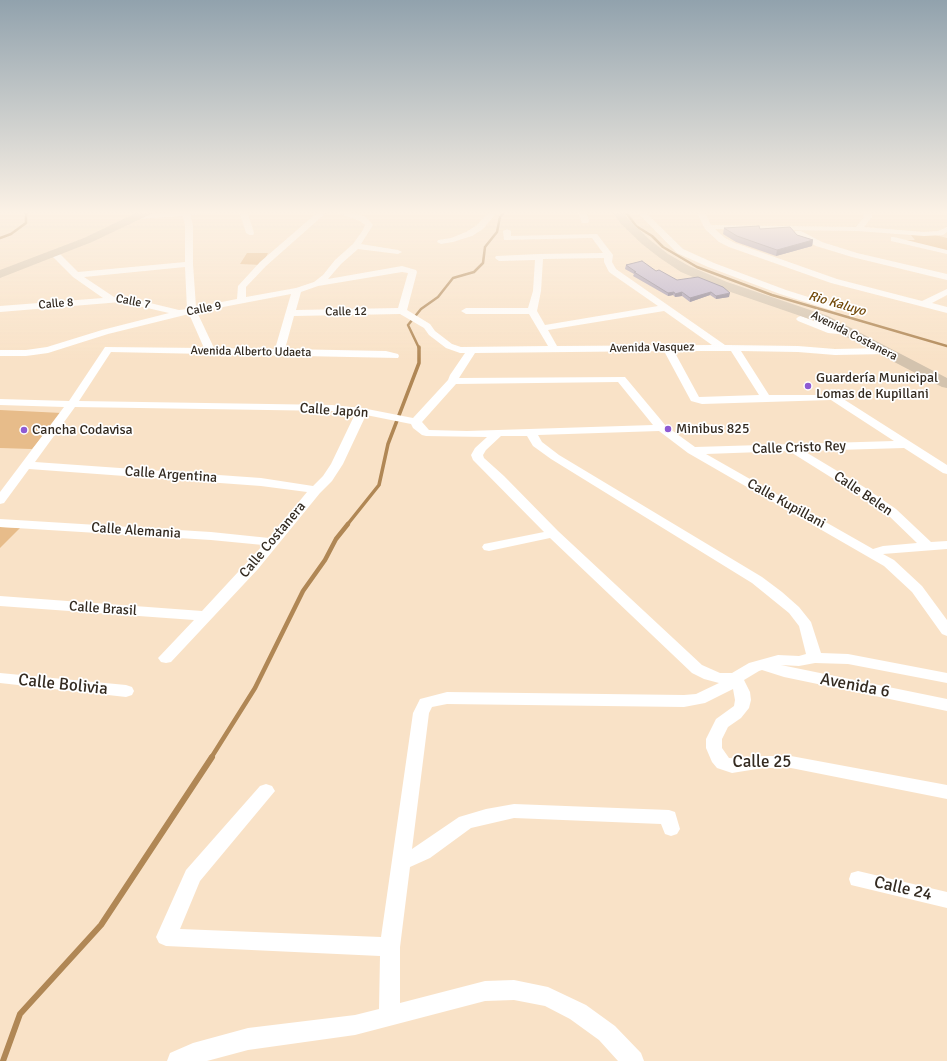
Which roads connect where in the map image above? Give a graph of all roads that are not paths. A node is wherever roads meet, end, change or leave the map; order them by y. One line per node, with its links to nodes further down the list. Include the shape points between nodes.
1 (35, 261): 13 (main road)
2 (62, 261): 14 (street, Calle 7)
3 (189, 261): 12 (street)
4 (267, 261): 20 (street, via 242,286)
5 (340, 261): 16 (street)
6 (539, 261): 29 (street, via 537,291)
7 (608, 261): 23 (street, via 612,270)
8 (671, 261): 34 (main road, Avenida Costanera, via 723,285 811,314)
9 (701, 261): 24 (street)
10 (775, 261): 21 (street, via 834,281)
11 (875, 261): 15 (street)
12 (189, 264): 14 (street); 26 (street)
13 (0, 274)
14 (76, 274): 19 (street, Calle 7)
15 (947, 277)
16 (317, 284): 17 (street, Calle 9); 27 (street, Calle 9, via 402,269 409,270 413,272)
17 (297, 290): 20 (street, Calle 9); 31 (street)
18 (947, 292): 21 (street)
19 (111, 299): 22 (street, Calle 8); 30 (street, Calle 7, via 121,299)
20 (242, 299): 26 (street, Calle 9)
21 (925, 304): 25 (street)
22 (0, 308)
23 (665, 308): 33 (street); 36 (street)
24 (834, 308)
25 (947, 310)
26 (192, 311): 30 (street, Calle 9); 40 (street)
27 (402, 311): 31 (street, Calle 12); 37 (street, Avenida Vasquez, via 427,326 432,334 449,346 456,349)
28 (466, 311): 29 (street)
29 (532, 311): 33 (street)
30 (179, 313): 43 (street, Calle 9, via 48,350)
31 (291, 313): 42 (street)
32 (801, 319): 34 (street, via 831,331)
33 (542, 328): 38 (street)
34 (848, 332): 41 (main road, Avenida Costanera)
35 (667, 348): 36 (street, Avenida Vasquez); 38 (street, Avenida Vasquez); 47 (street, via 695,399 724,401)
36 (722, 348): 39 (street, Avenida Vasquez)
37 (473, 349): 38 (street, Avenida Vasquez); 45 (street)
38 (554, 349)
39 (734, 349): 41 (street, Avenida Vasquez); 47 (street)
40 (210, 351): 42 (street, Avenida Alberto Udaeta); 49 (street, Avenida Alberto Udaeta, via 108,349)
41 (885, 351): 46 (main road, Avenida Costanera)
42 (279, 353): 44 (street, Avenida Alberto Udaeta)
43 (1, 355)
44 (394, 356)
45 (453, 381): 51 (street); 52 (street, Calle Kupillani, via 621,379)
46 (947, 384)
47 (766, 398): 55 (street, via 833,397)
48 (0, 402): 49 (street, Calle Japón)
49 (72, 404): 50 (street, Calle Japón, via 332,408); 58 (street)
50 (365, 411): 51 (street, Calle Japón); 60 (street, Calle Costanera, via 337,464)
51 (416, 422): 54 (street, via 426,434)
52 (662, 428): 53 (street); 57 (street, Calle Kupillani)
53 (530, 431): 54 (street); 73 (street, via 537,444 555,457 757,580 776,595 794,610 806,625)
54 (498, 433): 63 (street, via 481,448 477,455 479,460)
55 (906, 444): 56 (street, Calle Cristo Rey); 59 (street)
56 (793, 449): 57 (street, Calle Cristo Rey); 67 (street, Calle Belen, via 892,512)
57 (692, 451): 68 (street, Calle Kupillani)
58 (26, 464): 60 (street, Calle Argentina, via 267,483); 61 (street)
59 (944, 466)
60 (316, 490): 64 (street, Calle Costanera)
61 (0, 500)
62 (0, 523): 64 (street, Calle Alemania)
63 (553, 534): 66 (street); 76 (street, via 697,669 720,678)
64 (272, 542): 70 (street, Calle Costanera, via 253,566)
65 (947, 546): 67 (street)
66 (489, 547)
67 (928, 547): 68 (street)
68 (873, 553): 71 (street, Calle Kupillani, via 889,563 917,589)
69 (0, 601): 70 (street, Calle Brasil)
70 (205, 616): 72 (street, Calle Costanera)
71 (947, 631)
72 (166, 658)
73 (815, 658): 74 (street, via 799,661 778,660); 77 (street, via 848,659)
74 (763, 665): 76 (street); 79 (street, Avenida 6, via 784,672)
75 (0, 678): 78 (street, Calle Bolivia)
76 (735, 678): 81 (street, Calle 25, via 742,692 741,708 722,723 714,739 714,748 724,763 741,766 776,761 791,762); 83 (street, via 725,687 698,699 684,701 447,698 426,703 421,713)
77 (947, 678)
78 (126, 691)
79 (947, 705)
80 (266, 791): 86 (street, via 193,876 166,937)
81 (947, 792)
82 (671, 829): 83 (street, via 669,817 514,811 465,822 423,853)
83 (401, 862): 86 (street)
84 (858, 879): 85 (street, Calle 24)
85 (947, 900)
86 (390, 947): 87 (street)
87 (389, 1015): 88 (street, via 355,1025 248,1039 193,1054); 89 (street, via 485,991 514,990 548,997 578,1012 607,1033)
88 (178, 1061)
89 (633, 1061)

